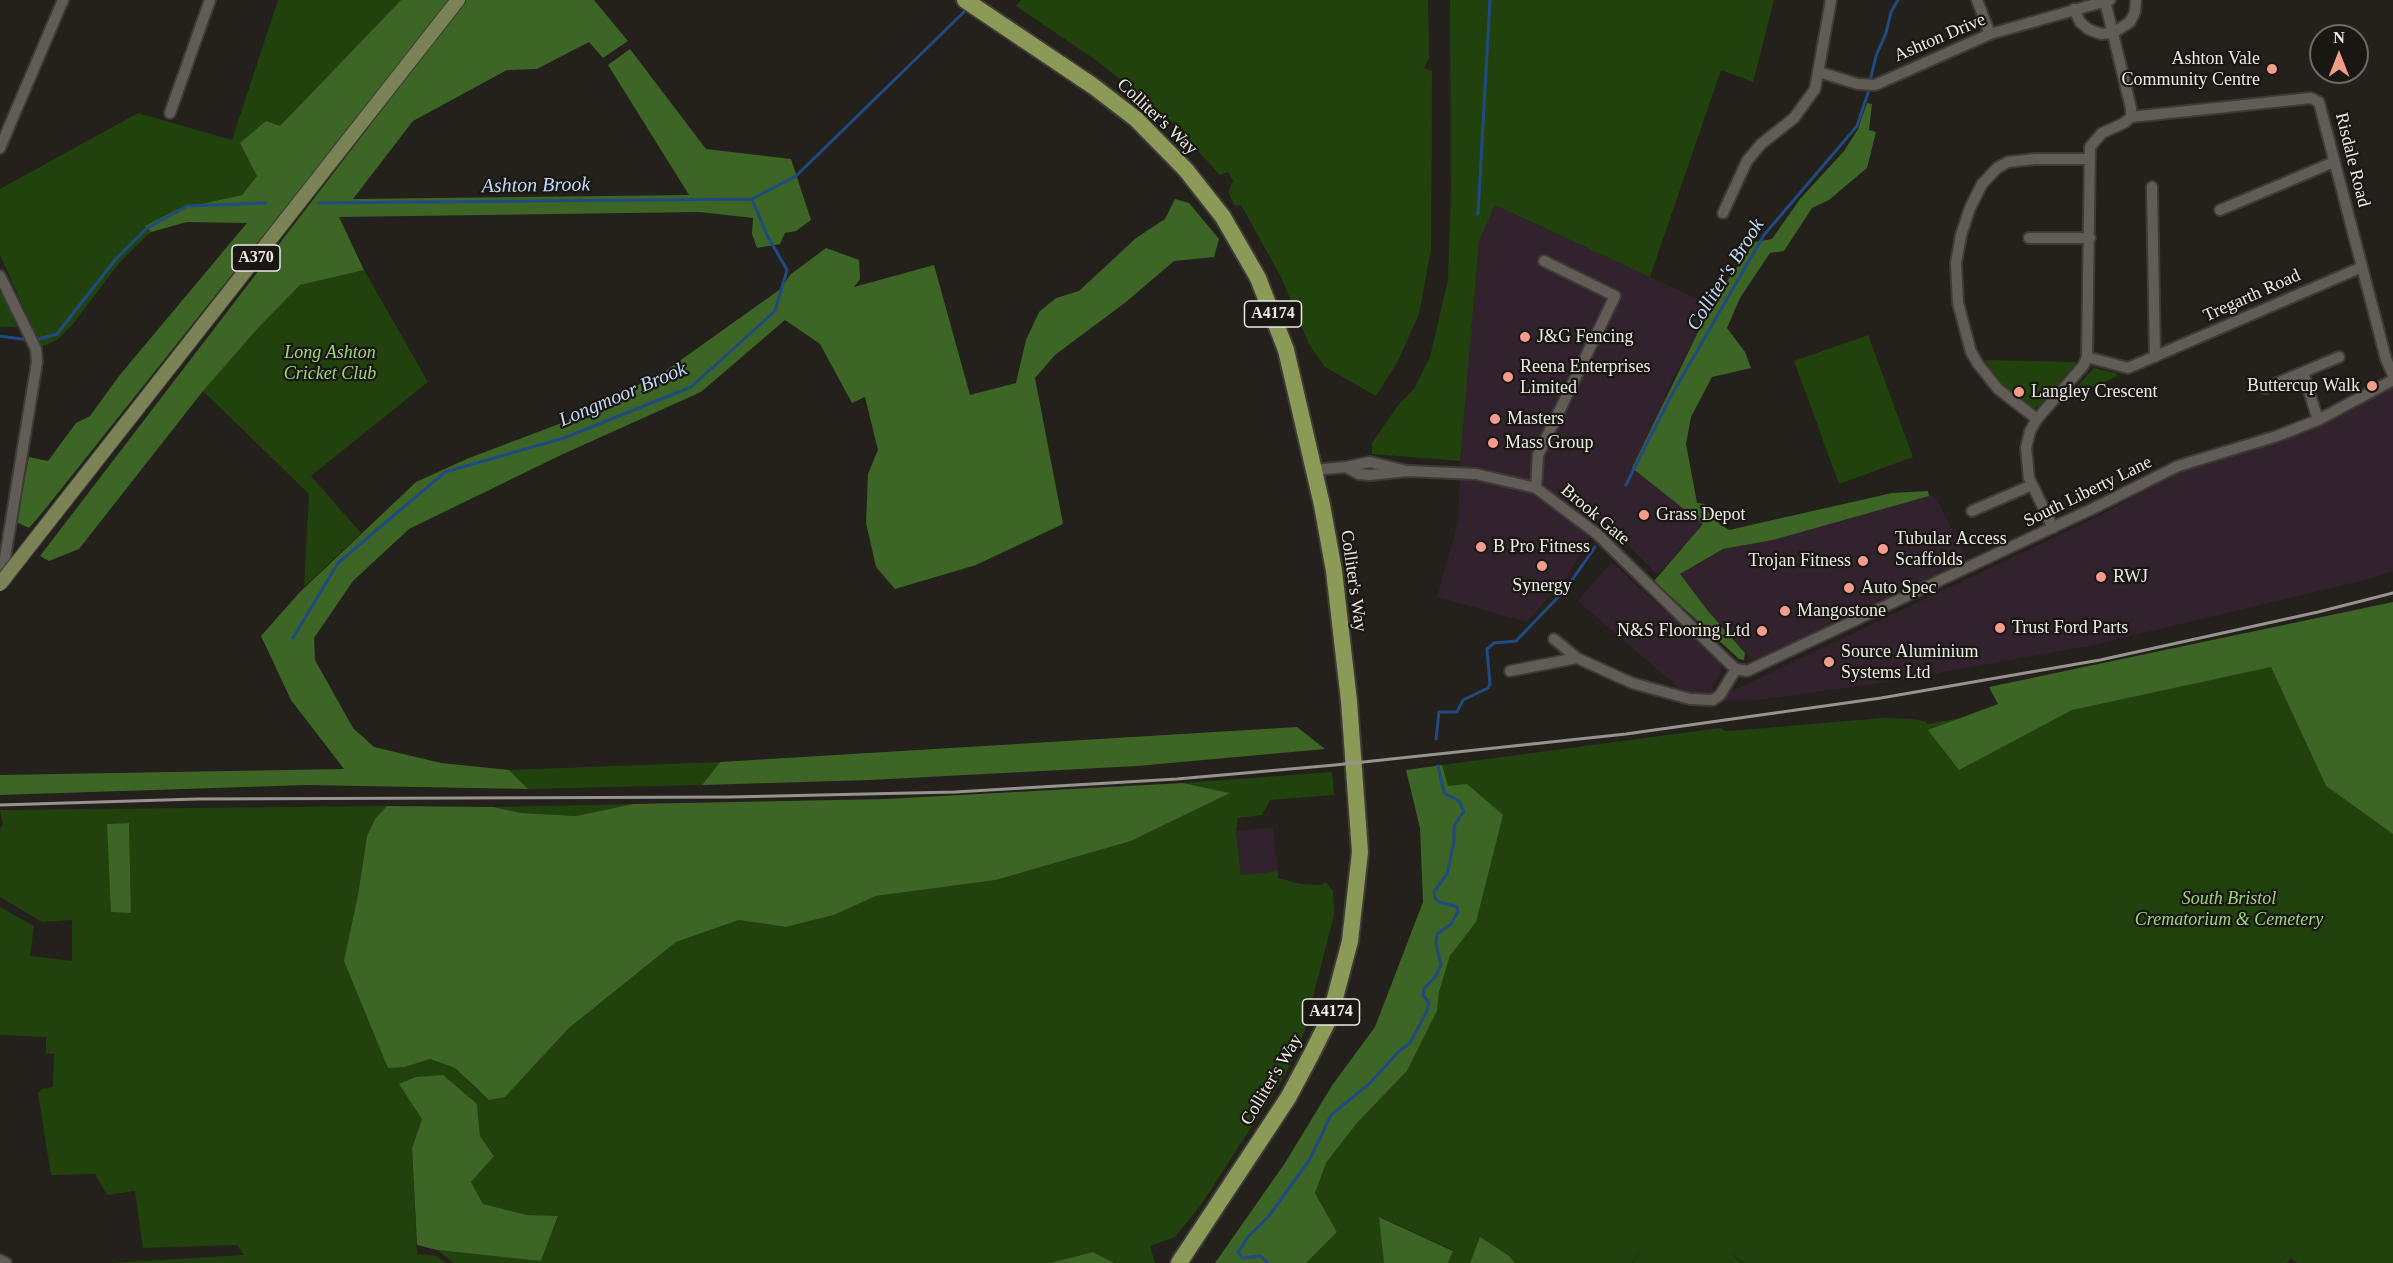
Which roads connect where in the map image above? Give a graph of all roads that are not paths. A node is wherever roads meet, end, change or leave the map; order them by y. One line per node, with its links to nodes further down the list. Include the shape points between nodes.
1 (63, 0): 18 (street)
2 (210, 0): 14 (street)
3 (458, 0): 42 (main road, A370, bridge)
4 (965, 0): 37 (highway, Colliter's Way / A4174, via 1136,119 1186,170 1223,217 1258,278 1274,317)
5 (1830, 0): 13 (street)
6 (1977, 0): 12 (street)
7 (2110, 0): 9 (street, Ashton Drive)
8 (2136, 0): 11 (street, via 2130,22)
9 (2105, 1): 10 (street, Ashton Drive); 11 (street)
10 (2074, 9): 11 (street, via 2088,29); 12 (street, Ashton Drive)
11 (2114, 33): 17 (street)
12 (1990, 34): 13 (street, Ashton Drive, via 1875,85)
13 (1820, 72): 23 (street, via 1804,106 1747,161)
14 (177, 92): 15 (street); 16 (street)
15 (189, 96)
16 (170, 113)
17 (2131, 117): 19 (street, Risdale Road, via 2095,140); 20 (street, Risdale Road, via 2311,98 2322,106)
18 (0, 148)
19 (2089, 159): 25 (street); 35 (street, via 2008,162 1982,184 1961,235 1956,263 1958,303 1971,352 1998,389)
20 (2334, 162): 22 (street); 27 (street, Risdale Road)
21 (2152, 187): 30 (street)
22 (2220, 210)
23 (1723, 213)
24 (2029, 238): 25 (street)
25 (2090, 238): 29 (street)
26 (1544, 261): 39 (street, Brook Gate, via 1615,296 1538,455)
27 (2362, 267): 30 (street, Tregarth Road); 33 (street, Risdale Road)
28 (0, 276): 42 (street, via 37,355)
29 (2087, 357): 30 (street, Tregarth Road, via 2123,369); 35 (street)
30 (2155, 357)
31 (2339, 358): 32 (street)
32 (2303, 372): 34 (street); 36 (street)
33 (2393, 377): 36 (street, South Liberty Lane)
34 (2265, 388)
35 (2037, 418): 38 (street, via 2026,448 2025,462)
36 (2318, 420): 41 (street, South Liberty Lane, via 2178,466)
37 (1314, 470): 39 (street, via 1346,467 1359,474 1476,474); 49 (highway, Colliter's Way / A4174, via 1334,571 1358,816 1359,870 1350,941 1330,1017 1311,1055 1288,1098)
38 (2032, 485): 40 (street); 41 (street)
39 (1536, 488): 45 (street, Brook Gate, via 1597,534)
40 (1972, 511)
41 (2053, 528): 45 (street, South Liberty Lane, via 1747,671)
42 (0, 586)
43 (1554, 639): 44 (street)
44 (1577, 657): 45 (street, via 1648,688 1690,699 1713,700); 46 (street)
45 (1737, 669)
46 (1510, 671)
47 (0, 1260): 48 (street)
48 (6, 1263)
49 (1179, 1263)

